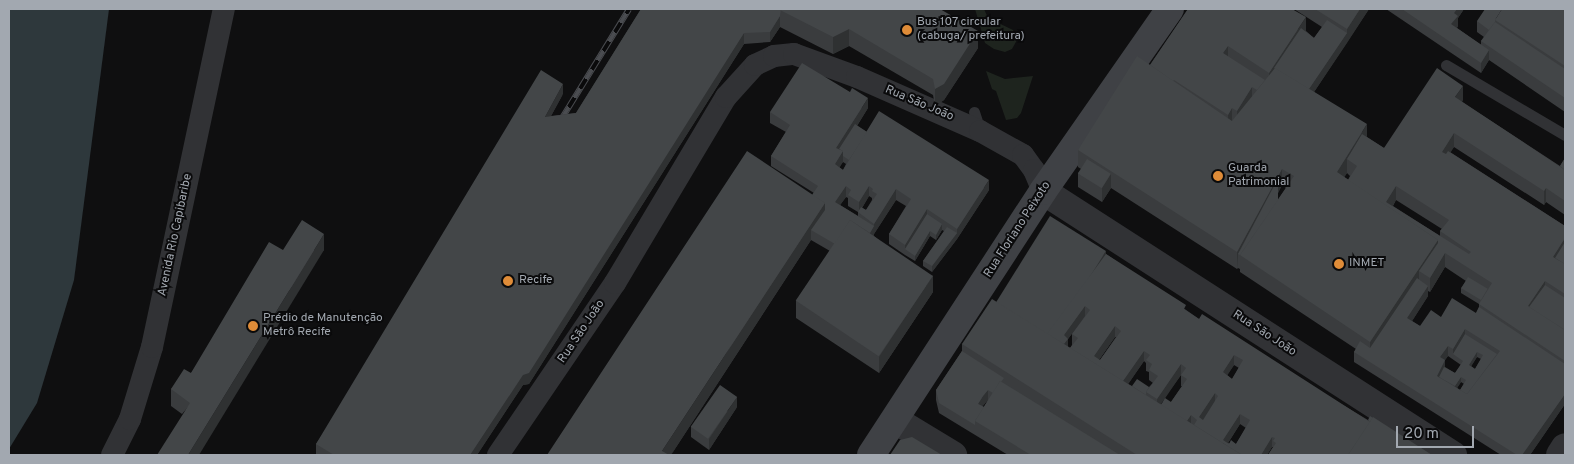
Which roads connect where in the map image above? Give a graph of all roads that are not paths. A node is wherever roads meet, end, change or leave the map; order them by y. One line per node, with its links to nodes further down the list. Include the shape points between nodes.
1 (224, 9): 8 (street, Avenida Rio Capibaribe, via 152,347 130,419)
2 (1170, 9): 5 (main road, Rua Floriano Peixoto)
3 (1446, 65): 4 (lane)
4 (1565, 135)
5 (1043, 191): 6 (main road, Rua Floriano Peixoto); 9 (street, Rua São João, via 1023,155 977,121 794,54 774,56 755,65 726,97 615,283); 12 (street, Rua São João)
6 (895, 420): 10 (main road, Rua Floriano Peixoto); 11 (street)
7 (1565, 447): 13 (street)
8 (112, 455)
9 (498, 455)
10 (871, 455)
11 (953, 455)
12 (1453, 455)
13 (1560, 455)

